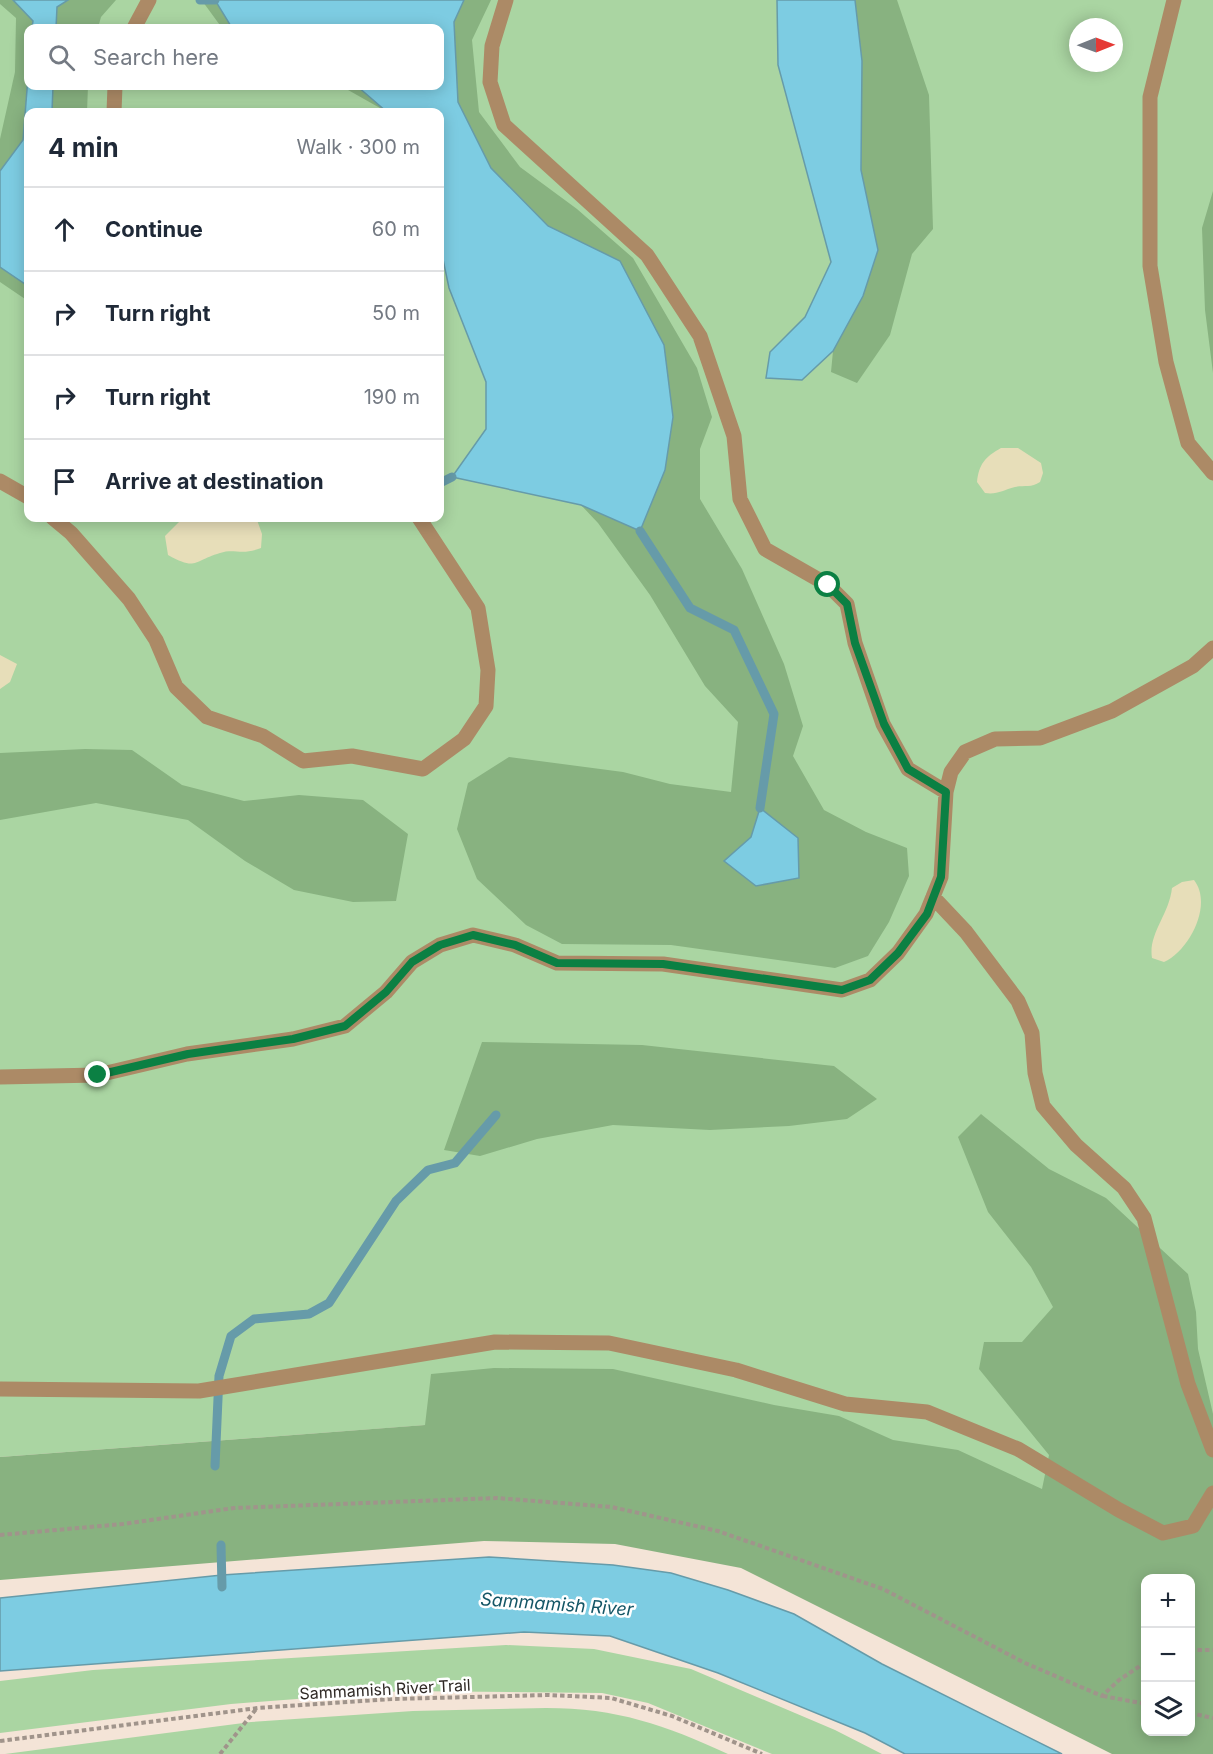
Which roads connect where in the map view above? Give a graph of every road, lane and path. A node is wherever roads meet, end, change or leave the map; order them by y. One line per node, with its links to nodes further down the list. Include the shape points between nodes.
1 (149, 0): 4 (lane)
2 (506, 0): 13 (lane, via 492,46 490,82 504,125 647,255 700,336 734,436 740,499 765,549 828,585 847,604 855,643 884,724 908,769)
3 (1174, 0): 7 (lane, via 1150,97 1150,266 1166,362 1188,442)
4 (136, 24)
5 (115, 90): 6 (lane)
6 (114, 108)
7 (1213, 473)
8 (0, 481): 9 (lane)
9 (24, 495)
10 (58, 522): 11 (lane, via 129,599 156,640 176,687 207,717 263,736 303,761 352,756 423,769 464,739 486,706 488,670 478,608)
11 (422, 522)
12 (1213, 648): 13 (lane, via 1193,666 1112,711 1040,738 995,739 965,752 951,772)
13 (946, 792): 14 (lane, via 941,877)
14 (933, 897): 15 (lane, via 927,914 898,953 870,980 842,990 663,964 557,963 515,945 473,935 440,945 412,962 386,992 345,1026 293,1039 188,1054 98,1075); 17 (lane, via 966,932 1018,1001 1032,1033 1043,1106 1076,1145 1124,1188 1144,1218 1188,1384)
15 (0, 1077)
16 (0, 1389): 18 (lane, via 199,1390 495,1342 609,1343 736,1370 844,1404 927,1412 1018,1449 1163,1533 1193,1526)
17 (1213, 1450)
18 (1213, 1493)
19 (0, 1535): 23 (path, via 123,1524 234,1508 497,1498 612,1507 718,1531 883,1589 1025,1663)
20 (1195, 1650): 21 (path)
21 (1213, 1650)
22 (1141, 1665): 23 (path)
23 (1102, 1696): 24 (path)
24 (1141, 1703)
25 (258, 1708): 28 (path, Sammamish River Trail); 29 (path); 30 (path, Sammamish River Trail, via 392,1699 549,1695 611,1698 672,1716)
26 (1195, 1714): 27 (path)
27 (1213, 1718)
28 (0, 1742)
29 (220, 1754)
30 (762, 1754)

